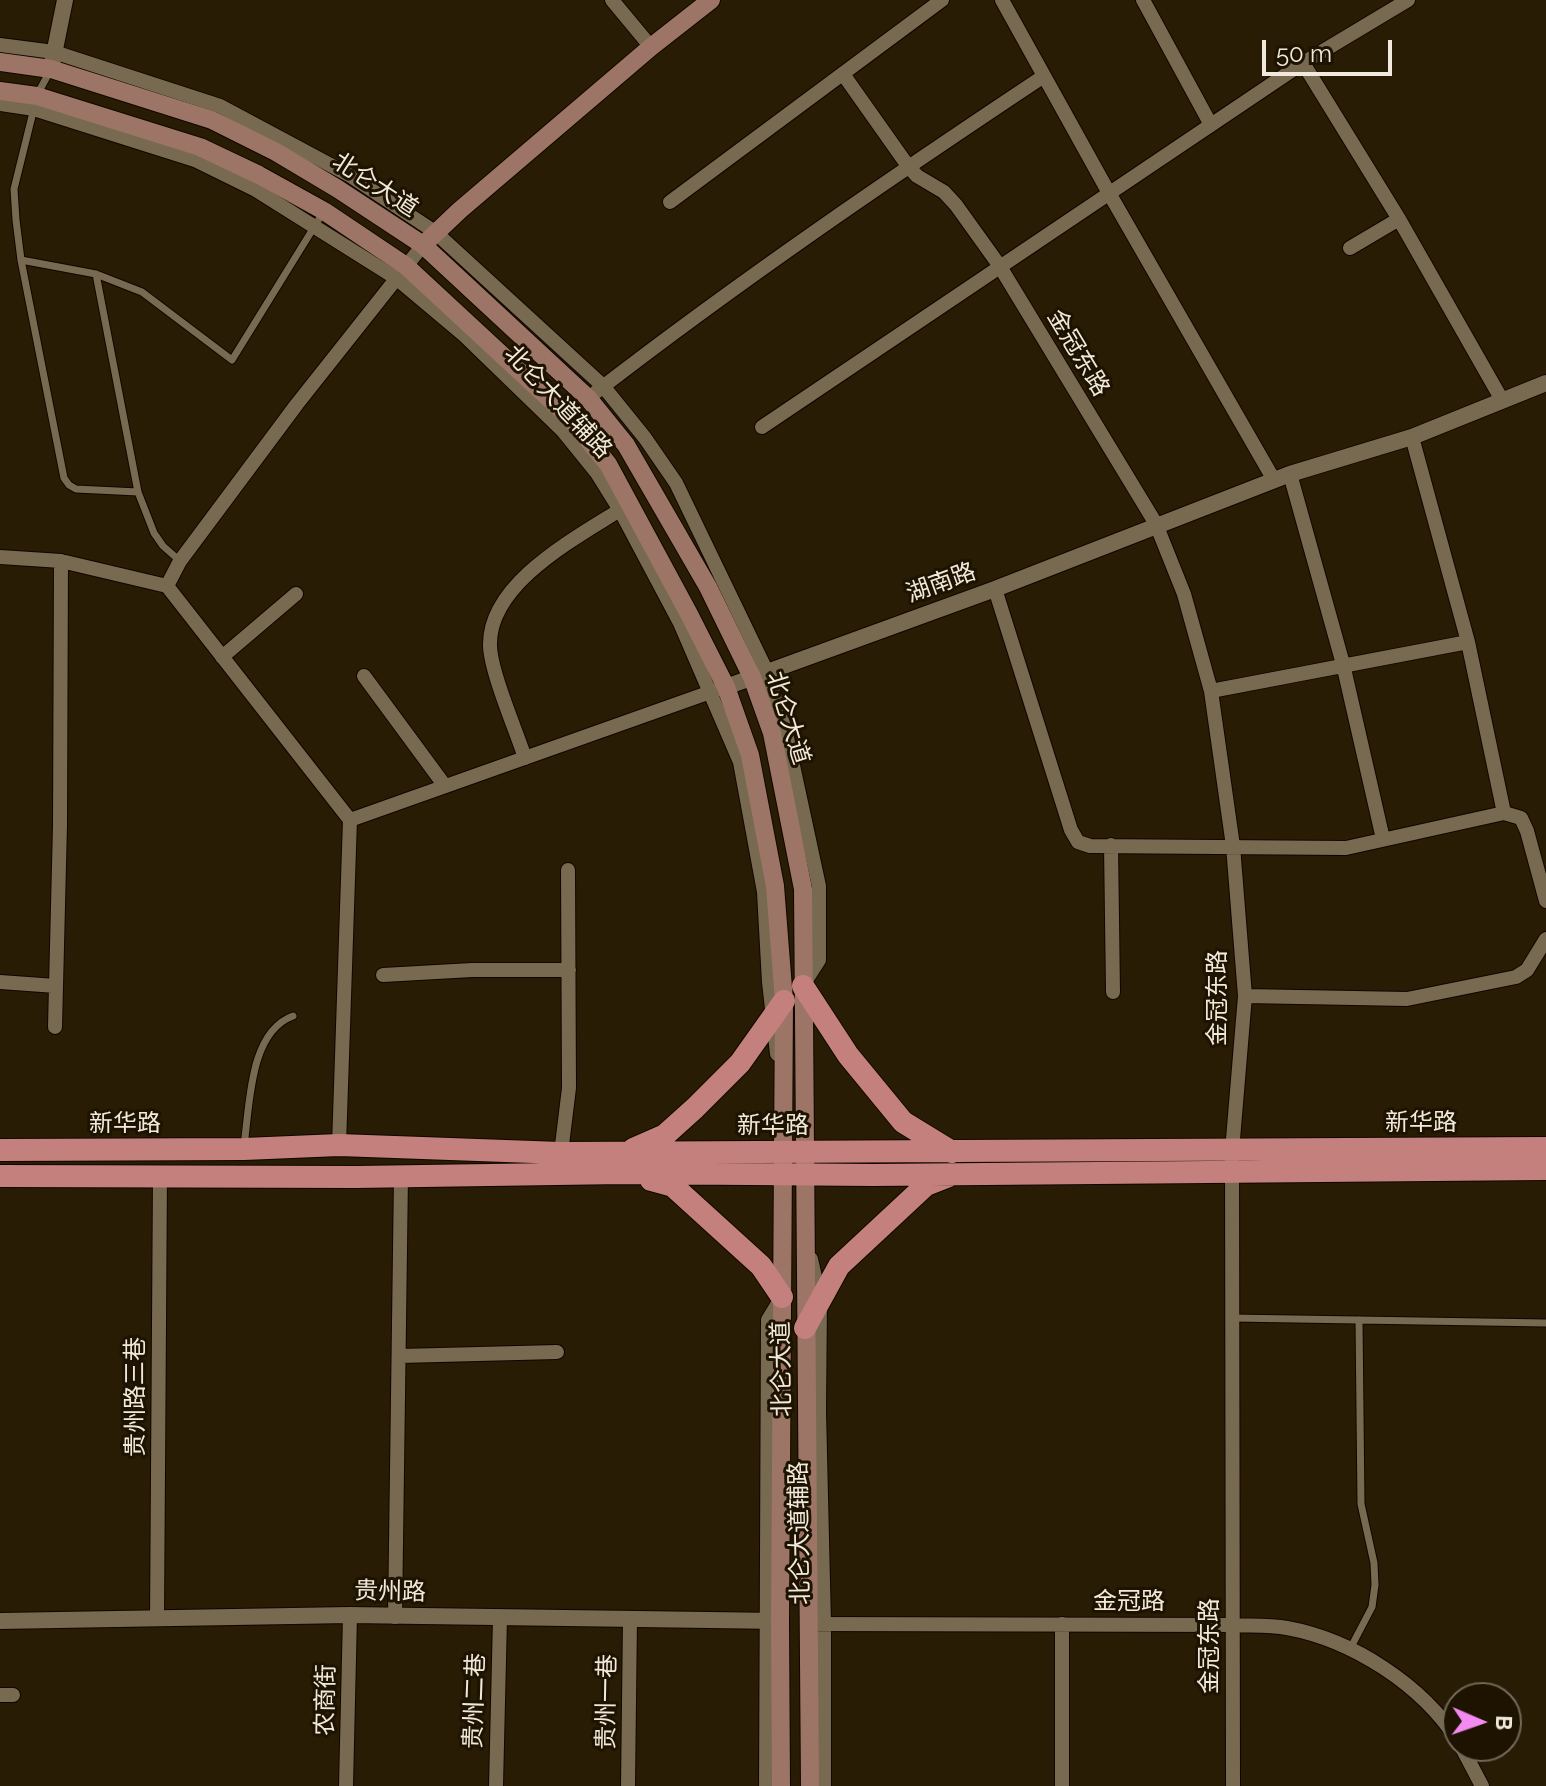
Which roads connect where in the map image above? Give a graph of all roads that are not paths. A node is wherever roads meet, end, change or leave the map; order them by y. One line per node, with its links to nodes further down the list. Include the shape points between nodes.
1 (65, 0): 10 (street)
2 (612, 0): 9 (street)
3 (711, 0): 9 (main road)
4 (942, 0): 13 (street)
5 (1002, 0): 14 (street)
6 (1143, 0): 18 (street)
7 (1408, 0): 12 (street)
8 (0, 45): 10 (street)
9 (651, 47): 24 (main road)
10 (53, 61): 11 (main road, 北仑大道); 16 (lane); 24 (main road, 北仑大道, via 212,120)
11 (0, 62)
12 (1303, 63): 18 (street); 23 (street)
13 (843, 74): 19 (street, 金冠东路); 21 (street)
14 (1044, 76): 19 (street); 20 (street)
15 (0, 91): 16 (main road, 北仑大道)
16 (35, 102): 17 (street); 22 (main road, 北仑大道, via 200,147 259,175); 26 (lane, via 14,189)
17 (0, 104)
18 (1211, 125): 20 (street)
19 (908, 166): 27 (street, 金冠东路, via 956,205); 31 (street)
20 (1109, 193): 27 (street); 36 (street)
21 (670, 202)
22 (320, 218): 28 (main road, 北仑大道); 29 (lane, via 232,360 142,292)
23 (1399, 219): 25 (street); 33 (street)
24 (429, 238): 28 (street); 31 (street, 北仑大道辅路); 32 (main road, 北仑大道)
25 (1350, 248)
26 (21, 260): 29 (lane); 37 (lane, via 64,478 76,489)
27 (999, 265): 34 (street); 39 (street, 金冠东路)
28 (401, 272): 38 (main road, 北仑大道, via 570,418 608,464); 42 (street)
29 (96, 274): 37 (lane)
30 (1546, 383): 33 (street, 湖南路)
31 (603, 386): 32 (street); 49 (street, 北仑大道辅路, via 676,483)
32 (588, 398): 49 (main road, 北仑大道, via 656,493)
33 (1502, 400): 35 (street, 湖南路)
34 (762, 427)
35 (1412, 437): 36 (street, 湖南路); 46 (street)
36 (1282, 477): 39 (street, 湖南路); 48 (street)
37 (138, 492): 42 (lane, via 154,533)
38 (625, 507): 51 (main road, 北仑大道); 53 (street, via 524,578 500,607 490,647)
39 (1156, 524): 44 (street, 湖南路); 52 (street, 金冠东路, via 1184,594)
40 (0, 557): 41 (street)
41 (61, 561): 43 (street); 66 (street)
42 (180, 561): 43 (street)
43 (167, 586): 47 (street)
44 (995, 589): 49 (street, 湖南路); 58 (street, via 1071,830 1078,842)
45 (296, 594): 47 (street)
46 (1468, 642): 48 (street); 55 (street)
47 (222, 657): 56 (street)
48 (1343, 664): 52 (street); 57 (street)
49 (760, 674): 51 (street, 湖南路); 67 (main road, 北仑大道, via 803,889)
50 (364, 676): 54 (street)
51 (718, 690): 53 (street, 湖南路); 70 (main road, 北仑大道, via 750,755 775,886)
52 (1211, 691): 59 (street, 金冠东路)
53 (525, 758): 54 (street, 湖南路)
54 (445, 786): 56 (street, 湖南路)
55 (1504, 813): 57 (street); 61 (street, via 1521,818)
56 (350, 820): 73 (street)
57 (1383, 839): 59 (street, via 1346,848)
58 (1111, 845): 59 (street); 68 (street)
59 (1233, 846): 69 (street, 金冠东路)
60 (568, 870): 63 (street)
61 (1546, 901)
62 (1546, 939): 69 (street, via 1527,970 1516,977 1407,999)
63 (569, 970): 64 (street); 77 (street, via 569,1088)
64 (383, 975)
65 (0, 982): 66 (street)
66 (56, 986): 72 (street)
67 (803, 986): 79 (main road, via 848,1055 903,1122); 81 (main road, 北仑大道)
68 (1113, 992)
69 (1245, 996): 78 (street, 金冠东路)
70 (778, 1010): 80 (main road, via 740,1063 695,1108); 81 (main road, 北仑大道)
71 (293, 1016): 75 (lane, via 281,1020 268,1035 258,1058)
72 (55, 1027)
73 (339, 1145): 75 (main road, 新华路); 77 (main road, 新华路)
74 (1546, 1148): 78 (main road, 新华路)
75 (244, 1149): 76 (main road, 新华路)
76 (0, 1150)
77 (561, 1153): 80 (main road, 新华路)
78 (1232, 1160): 79 (main road, 新华路); 82 (main road, 新华路); 89 (street, 金冠东路)
79 (955, 1162): 81 (main road, 新华路); 88 (main road, via 839,1266)
80 (622, 1163): 81 (main road, 新华路); 85 (main road, 新华路); 87 (main road, via 673,1186 761,1266)
81 (794, 1163): 86 (main road, 北仑大道); 87 (main road, 北仑大道)
82 (1546, 1169)
83 (0, 1176): 84 (main road, 新华路)
84 (160, 1176): 85 (main road, 新华路); 97 (street, 贵州路三巷)
85 (401, 1176): 94 (street)
86 (806, 1233): 88 (street, 北仑大道辅路); 92 (main road, 北仑大道)
87 (782, 1297): 100 (main road, 北仑大道)
88 (820, 1300): 92 (main road); 102 (street, 北仑大道辅路)
89 (1232, 1318): 90 (lane); 104 (street, 金冠东路)
90 (1359, 1320): 91 (lane); 105 (lane, via 1361,1504 1375,1585 1372,1607)
91 (1546, 1323)
92 (805, 1328): 102 (main road, 北仑大道)
93 (557, 1352): 94 (street)
94 (400, 1356): 96 (street)
95 (350, 1615): 96 (street, 贵州路); 97 (street, 贵州路); 108 (street, 农商街)
96 (395, 1617): 98 (street, 贵州路)
97 (157, 1618): 101 (street, 贵州路)
98 (500, 1618): 99 (street, 贵州路); 109 (street, 贵州二巷)
99 (630, 1618): 100 (street, 贵州路); 110 (street, 贵州一巷)
100 (773, 1620): 111 (street, 北仑大道辅路); 112 (main road, 北仑大道)
101 (0, 1621)
102 (817, 1624): 103 (street, 金冠路); 113 (main road, 北仑大道); 114 (street, 北仑大道辅路)
103 (1062, 1624): 104 (street, 金冠路); 115 (street)
104 (1232, 1625): 105 (street, 金冠路, via 1286,1628); 116 (street, 金冠东路)
105 (1350, 1649): 106 (street, 金冠路, via 1410,1688)
106 (1442, 1722)
107 (1469, 1762): 117 (street, 金冠路)
108 (346, 1786)
109 (496, 1786)
110 (628, 1786)
111 (766, 1786)
112 (781, 1786)
113 (810, 1786)
114 (824, 1786)
115 (1062, 1786)
116 (1233, 1786)
117 (1482, 1786)

